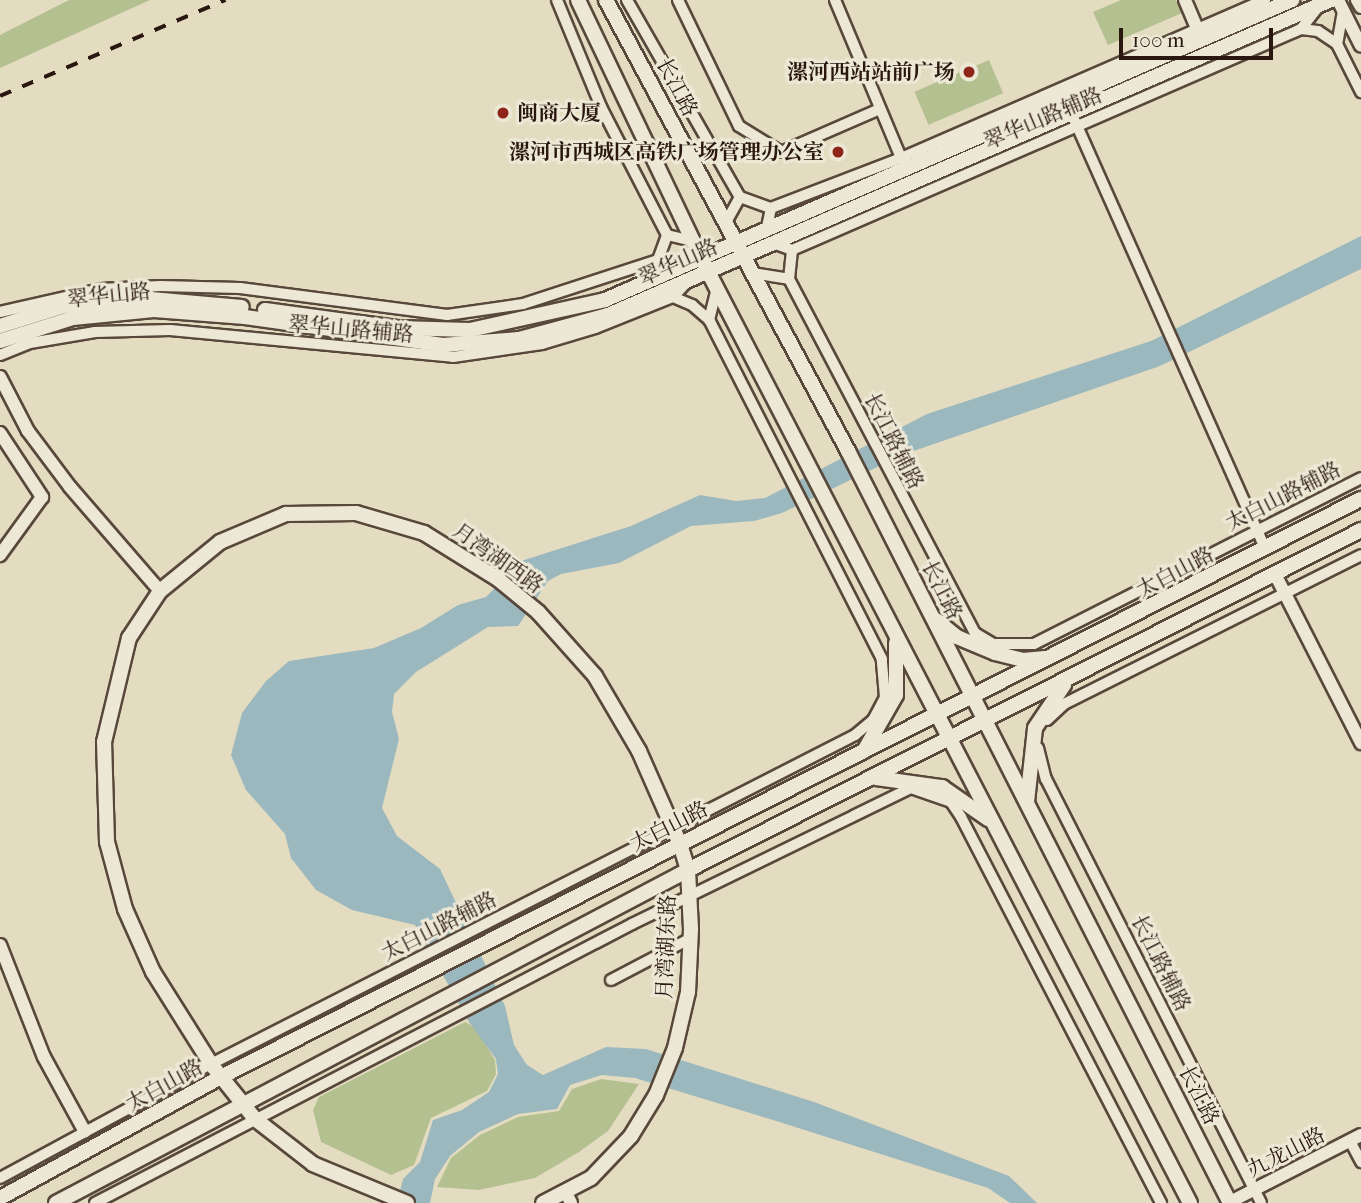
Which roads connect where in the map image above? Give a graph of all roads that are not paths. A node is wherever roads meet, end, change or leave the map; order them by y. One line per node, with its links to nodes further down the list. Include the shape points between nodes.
1 (557, 0): 24 (street, via 601,107)
2 (578, 0): 25 (main road)
3 (607, 0): 22 (main road, 长江路)
4 (627, 0): 20 (street)
5 (678, 0): 17 (street, via 739,126 781,152)
6 (835, 0): 17 (street)
7 (1185, 0): 13 (street)
8 (1265, 0): 13 (street, 翠华山路辅路)
9 (1292, 0): 23 (main road, 翠华山路)
10 (1325, 2): 12 (street, 翠华山路辅路); 18 (main road, 翠华山路)
11 (1340, 5): 14 (street); 15 (street)
12 (1301, 29): 14 (street, via 1318,30); 18 (street, 翠华山路辅路)
13 (1198, 30): 19 (street, 翠华山路辅路)
14 (1337, 44): 16 (street)
15 (1361, 46)
16 (1361, 92)
17 (880, 109): 19 (street)
18 (1074, 119): 27 (main road, 翠华山路); 28 (street, 翠华山路辅路); 49 (street)
19 (901, 158): 21 (street, 翠华山路辅路)
20 (740, 197): 21 (street); 22 (street)
21 (771, 208): 23 (street)
22 (726, 222): 26 (main road, 长江路)
23 (767, 227): 26 (main road, 翠华山路)
24 (667, 235): 25 (street); 31 (street)
25 (694, 241): 30 (main road)
26 (736, 241): 29 (main road, 长江路); 30 (main road, 翠华山路)
27 (773, 243): 28 (street); 29 (main road, 翠华山路)
28 (792, 250): 35 (street)
29 (743, 257): 33 (main road, 翠华山路); 34 (main road, 长江路)
30 (701, 258): 32 (main road, 翠华山路); 33 (main road)
31 (658, 260): 32 (street); 39 (street, 翠华山路辅路, via 523,304 447,315 240,288 160,286 101,289)
32 (683, 266): 41 (main road, 翠华山路, via 604,300 470,330 397,328 150,299 64,306)
33 (709, 273): 36 (main road, 翠华山路); 37 (main road)
34 (752, 273): 35 (street); 56 (main road, 长江路)
35 (789, 279): 58 (street, 长江路辅路, via 975,634)
36 (687, 282): 38 (street, 翠华山路辅路); 42 (main road, 翠华山路, via 608,316 519,339 443,345 245,317 155,310 73,318)
37 (717, 289): 40 (street); 57 (main road)
38 (673, 298): 40 (street, via 692,304); 43 (street, 翠华山路辅路, via 542,344 453,357 170,330 95,332 30,343)
39 (0, 312)
40 (709, 320): 70 (street, 太白山路辅路, via 882,659 885,698 873,720 855,735)
41 (0, 326)
42 (0, 341)
43 (0, 355)
44 (1, 381): 54 (street, via 28,431 70,487)
45 (0, 433): 51 (street, via 42,497)
46 (1361, 478): 49 (street, 太白山路辅路)
47 (1361, 499): 50 (main road, 太白山路)
48 (1361, 530): 53 (main road)
49 (1258, 531): 50 (street); 58 (street, 太白山路辅路, via 1034,644)
50 (1265, 548): 59 (main road, 太白山路)
51 (0, 555)
52 (1361, 555): 55 (street)
53 (1275, 574): 55 (street); 60 (main road)
54 (160, 591): 70 (main road, 月湾湖西路, via 220,542 286,514 356,513 424,533 498,579 538,612 595,676 639,751); 77 (main road, 月湾湖西路, via 129,638 114,689 104,743 107,842 125,909 153,972)
55 (1285, 593): 65 (street); 85 (street, 长江路辅路, via 1064,704 1050,716 1038,737 1039,761 1046,779)
56 (932, 618): 59 (main road, via 957,636 995,653 1023,660); 61 (main road, 长江路)
57 (895, 635): 62 (main road); 66 (main road, via 896,695)
58 (993, 644)
59 (1054, 657): 61 (main road, 太白山路)
60 (1067, 681): 63 (main road); 68 (main road, via 1035,728)
61 (974, 697): 62 (main road, 太白山路); 63 (main road, 长江路)
62 (937, 716): 64 (main road); 66 (main road, 太白山路)
63 (986, 723): 64 (main road); 68 (main road, 长江路)
64 (950, 741): 67 (main road); 69 (main road)
65 (1361, 743)
66 (863, 753): 71 (main road, 太白山路)
67 (875, 778): 69 (main road, via 942,787); 72 (main road)
68 (1027, 804): 94 (main road, 长江路)
69 (990, 820): 93 (main road)
70 (673, 829): 71 (main road, 月湾湖西路); 77 (street, 太白山路辅路)
71 (680, 844): 72 (main road, 月湾湖西路); 78 (main road, 太白山路)
72 (688, 870): 73 (main road, 月湾湖东路); 79 (main road)
73 (690, 896): 74 (main road, 月湾湖东路); 80 (street); 92 (street, via 894,794 912,788 951,802)
74 (691, 938): 76 (street); 87 (main road, 月湾湖东路, via 688,992 675,1048 656,1095 618,1151)
75 (0, 945): 81 (street, via 44,1057)
76 (611, 979)
77 (211, 1064): 78 (main road, 月湾湖西路); 81 (street, 太白山路辅路)
78 (222, 1077): 79 (main road, 月湾湖西路); 86 (main road, 太白山路)
79 (241, 1102): 80 (main road); 88 (main road)
80 (254, 1119): 89 (street); 90 (main road, via 313,1164)
81 (85, 1132): 84 (street, 太白山路辅路)
82 (1355, 1138): 83 (street); 85 (street, 九龙山路)
83 (1361, 1162)
84 (0, 1178)
85 (1254, 1190): 94 (street, 九龙山路); 95 (street, 长江路辅路)
86 (0, 1198)
87 (569, 1198): 91 (main road, 月湾湖东路)
88 (56, 1203)
89 (95, 1203)
90 (407, 1203)
91 (542, 1203)
92 (1161, 1203)
93 (1191, 1203)
94 (1229, 1203)
95 (1261, 1203)

